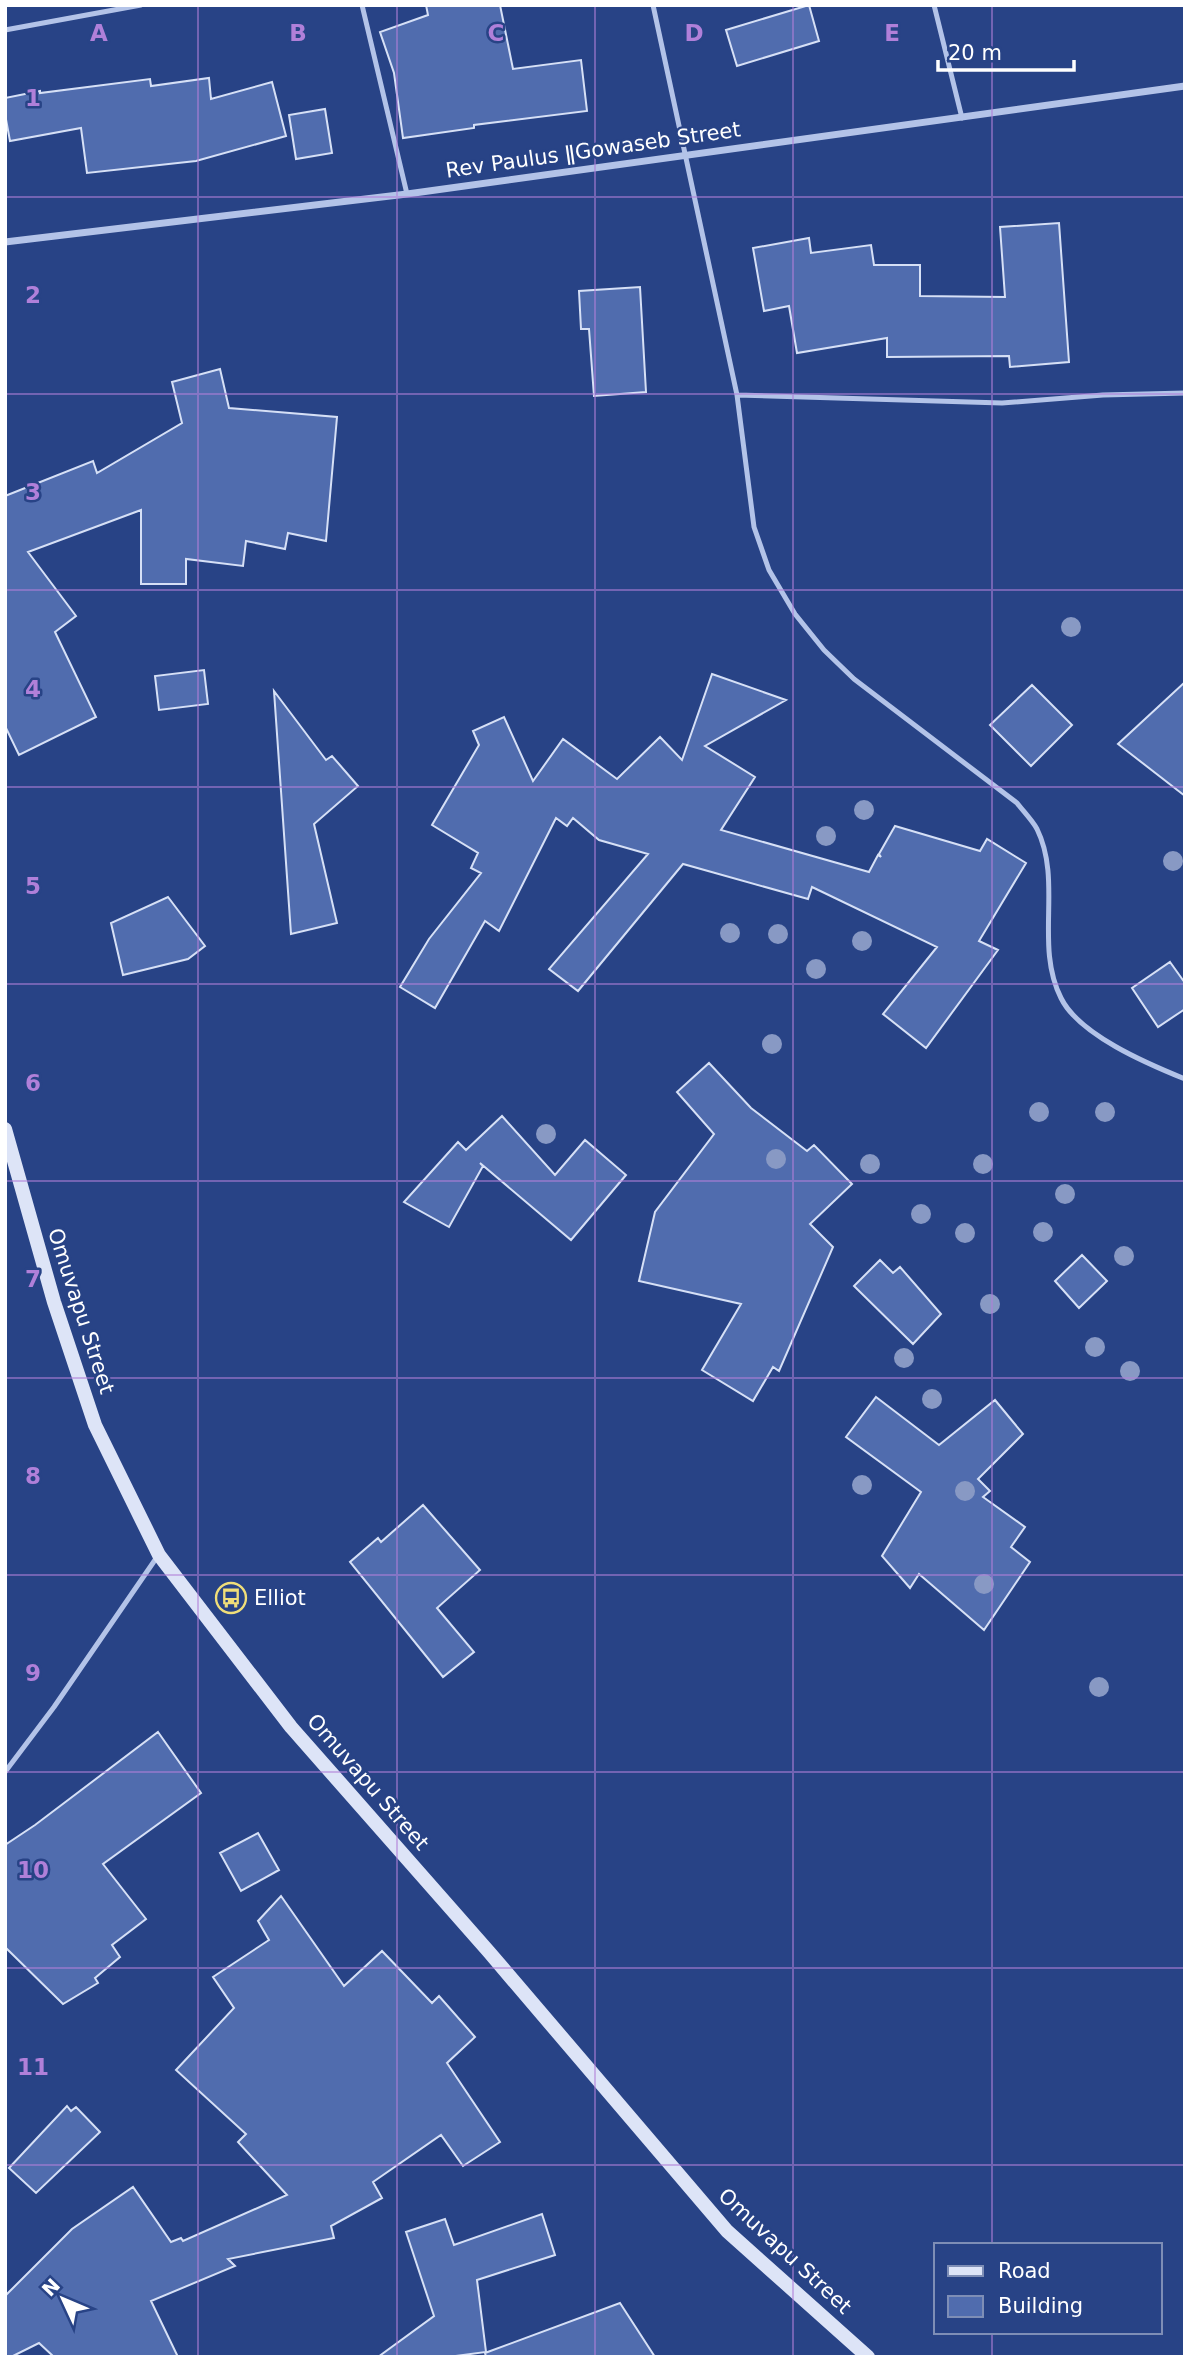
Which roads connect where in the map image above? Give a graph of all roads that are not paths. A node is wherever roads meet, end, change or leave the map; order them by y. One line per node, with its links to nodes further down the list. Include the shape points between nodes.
1 (141, 5): 5 (lane)
2 (362, 5): 9 (lane)
3 (653, 5): 8 (lane)
4 (934, 5): 7 (lane)
5 (5, 30)
6 (1185, 86): 7 (street, Rev Paulus ǁGowaseb Street)
7 (962, 118): 8 (street, Rev Paulus ǁGowaseb Street)
8 (684, 154): 9 (street, Rev Paulus ǁGowaseb Street); 12 (lane)
9 (407, 194): 10 (street, Rev Paulus ǁGowaseb Street)
10 (5, 242)
11 (1185, 393): 12 (lane, via 1002,403)
12 (737, 395): 13 (lane, via 754,527 769,570 795,614 854,679 1017,803 1036,827 1046,854 1051,972 1061,1000 1080,1021 1134,1058)
13 (1185, 1079)
14 (5, 1129): 15 (street, Omuvapu Street, via 95,1425)
15 (159, 1555): 16 (lane); 17 (street, Omuvapu Street, via 291,1727 727,2231)
16 (5, 1772)
17 (868, 2357)

